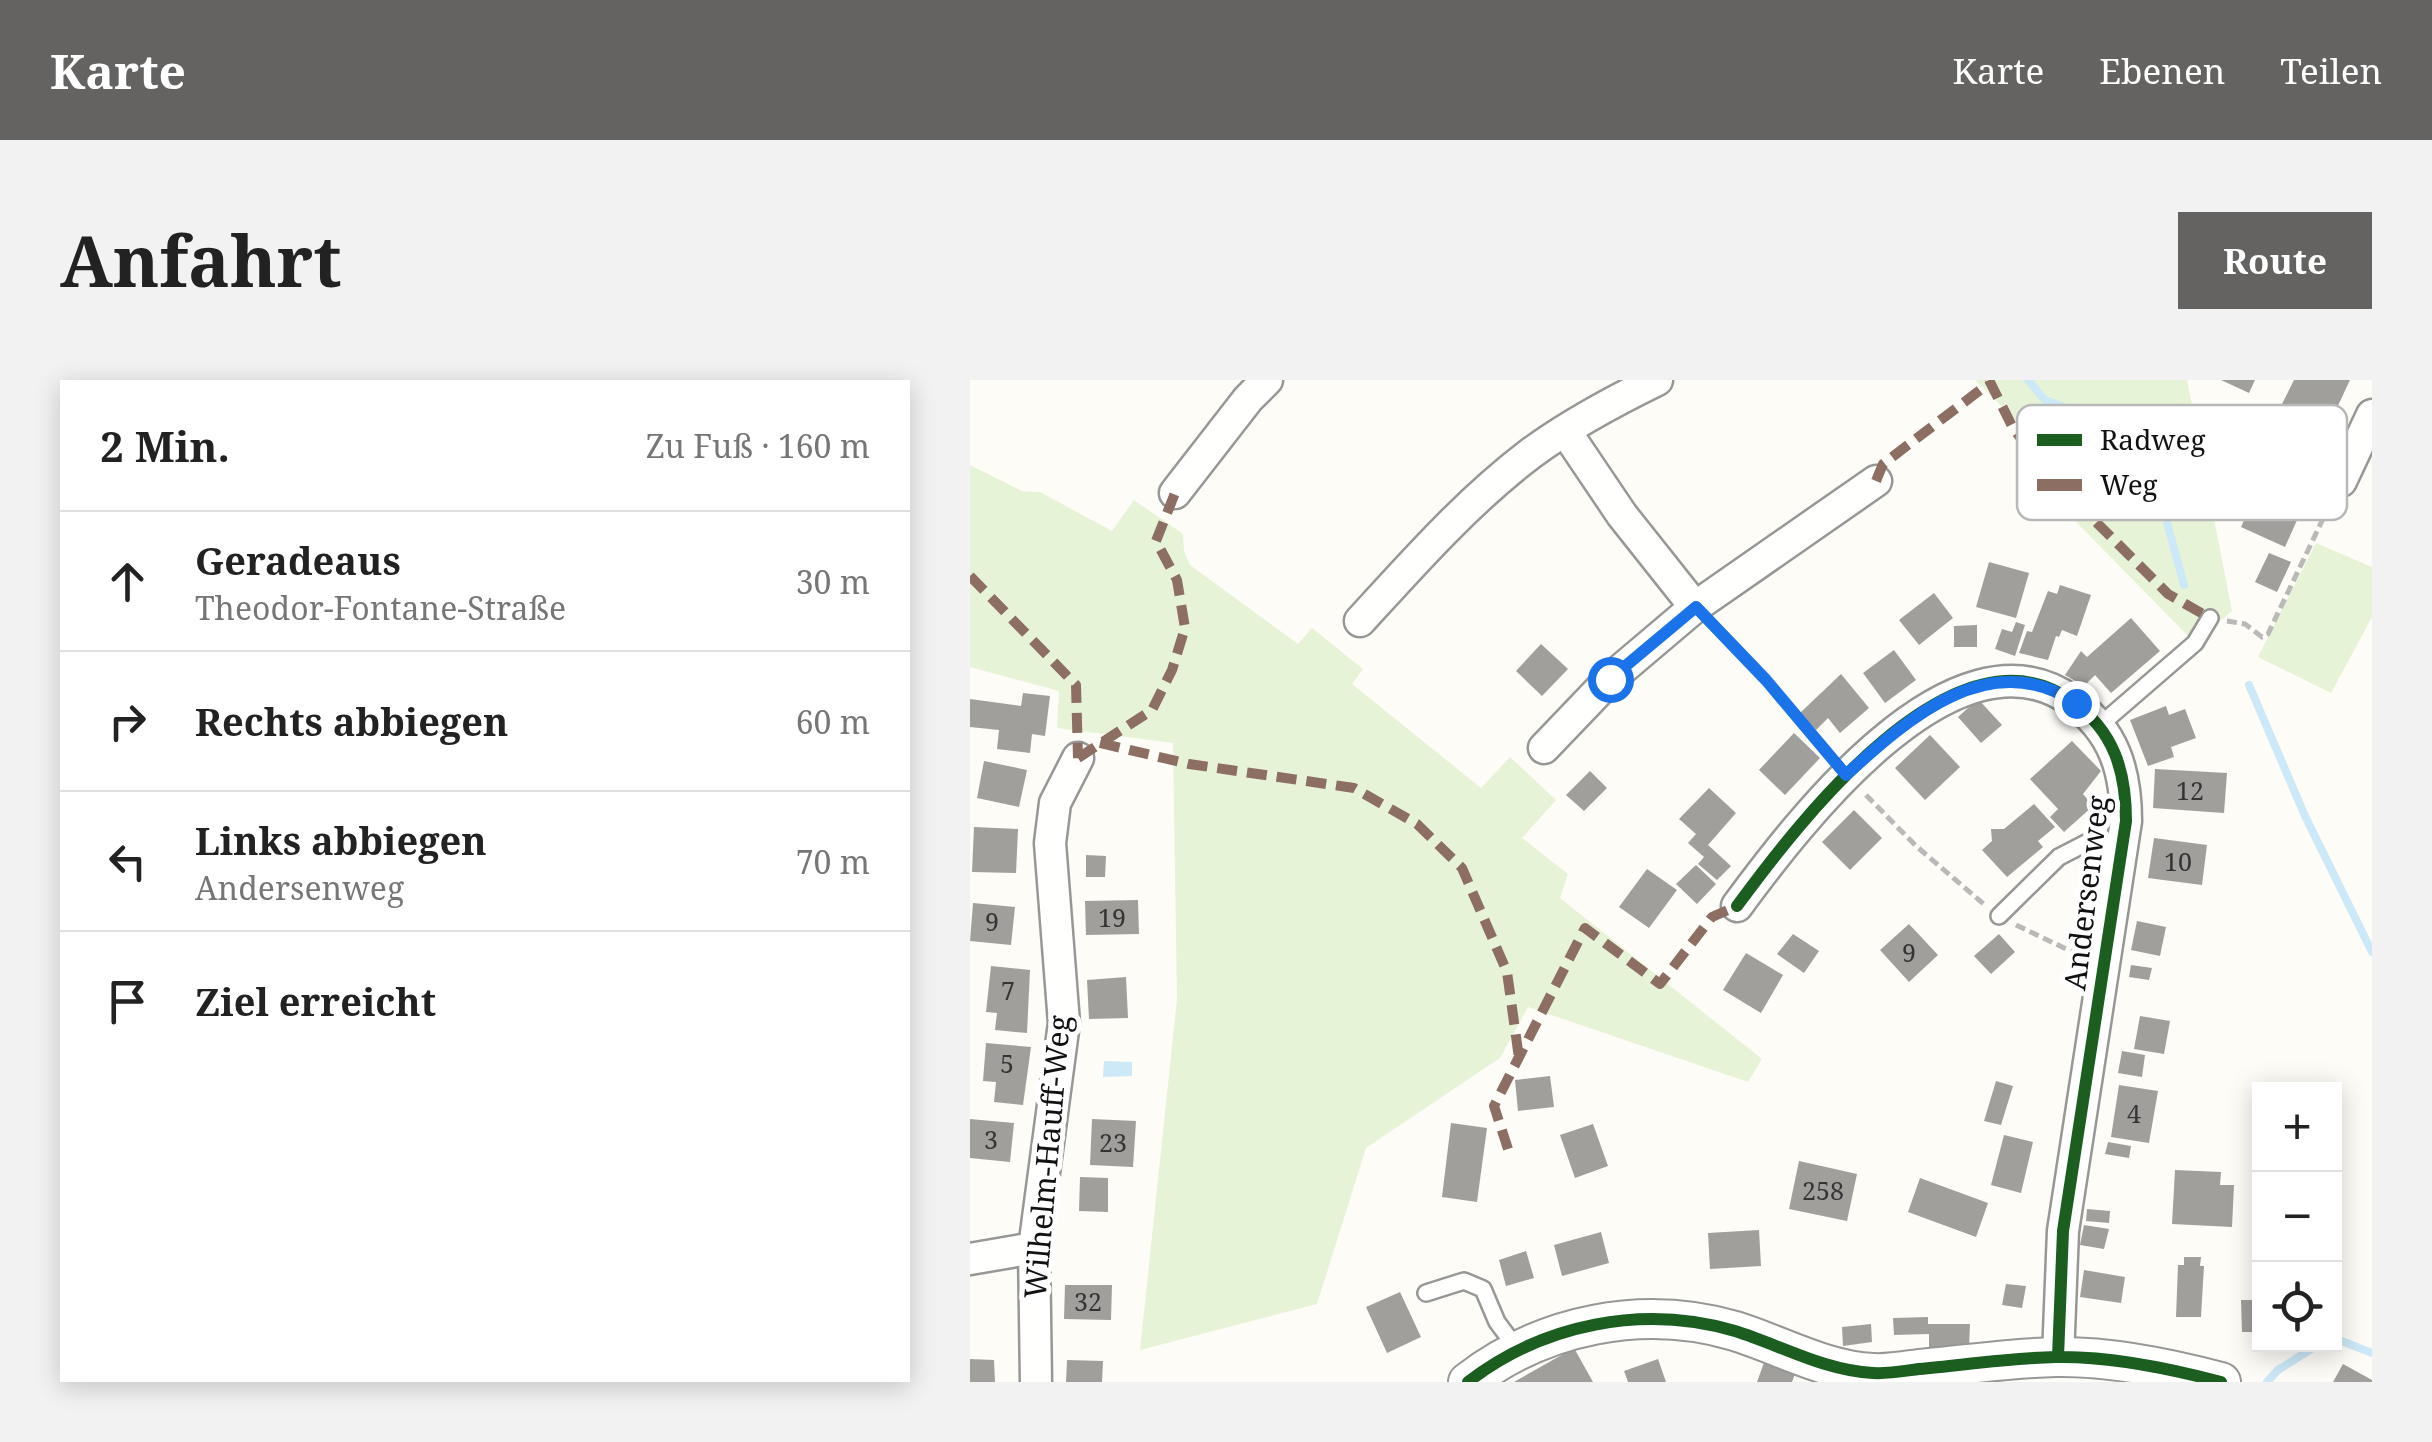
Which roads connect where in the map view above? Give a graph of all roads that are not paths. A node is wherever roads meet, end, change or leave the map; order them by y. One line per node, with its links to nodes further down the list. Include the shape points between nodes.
1 (1266, 380): 8 (street)
2 (1657, 380): 3 (street)
3 (1612, 390): 5 (street)
4 (2372, 416): 6 (street)
5 (1566, 432): 9 (street); 11 (street, via 1475,500)
6 (2347, 468)
7 (1876, 481): 9 (street)
8 (1175, 493)
9 (1696, 607): 13 (street, via 1610,679)
10 (2210, 618): 12 (lane, via 2195,642)
11 (1360, 621)
12 (2098, 726): 15 (street, Andersenweg, via 2125,780); 16 (street, Andersenweg, via 2056,692 2016,683 1958,693 1913,717 1846,775)
13 (1544, 748)
14 (1078, 758): 18 (street, Wilhelm-Hauff-Weg, via 1056,803 1050,843 1064,1023)
15 (2123, 844): 17 (lane, via 2088,842 2060,857); 22 (street, Andersenweg, via 2064,1231)
16 (1737, 906)
17 (1999, 916)
18 (1034, 1248): 19 (street); 23 (street, Wilhelm-Hauff-Weg)
19 (970, 1258)
20 (1426, 1293): 21 (lane, via 1464,1281 1483,1289)
21 (1518, 1350): 22 (street, via 1544,1336 1608,1321 1674,1320 1732,1330 1873,1374); 24 (street)
22 (2058, 1357): 25 (street, via 2172,1369)
23 (1036, 1382)
24 (1468, 1382)
25 (2221, 1382)

